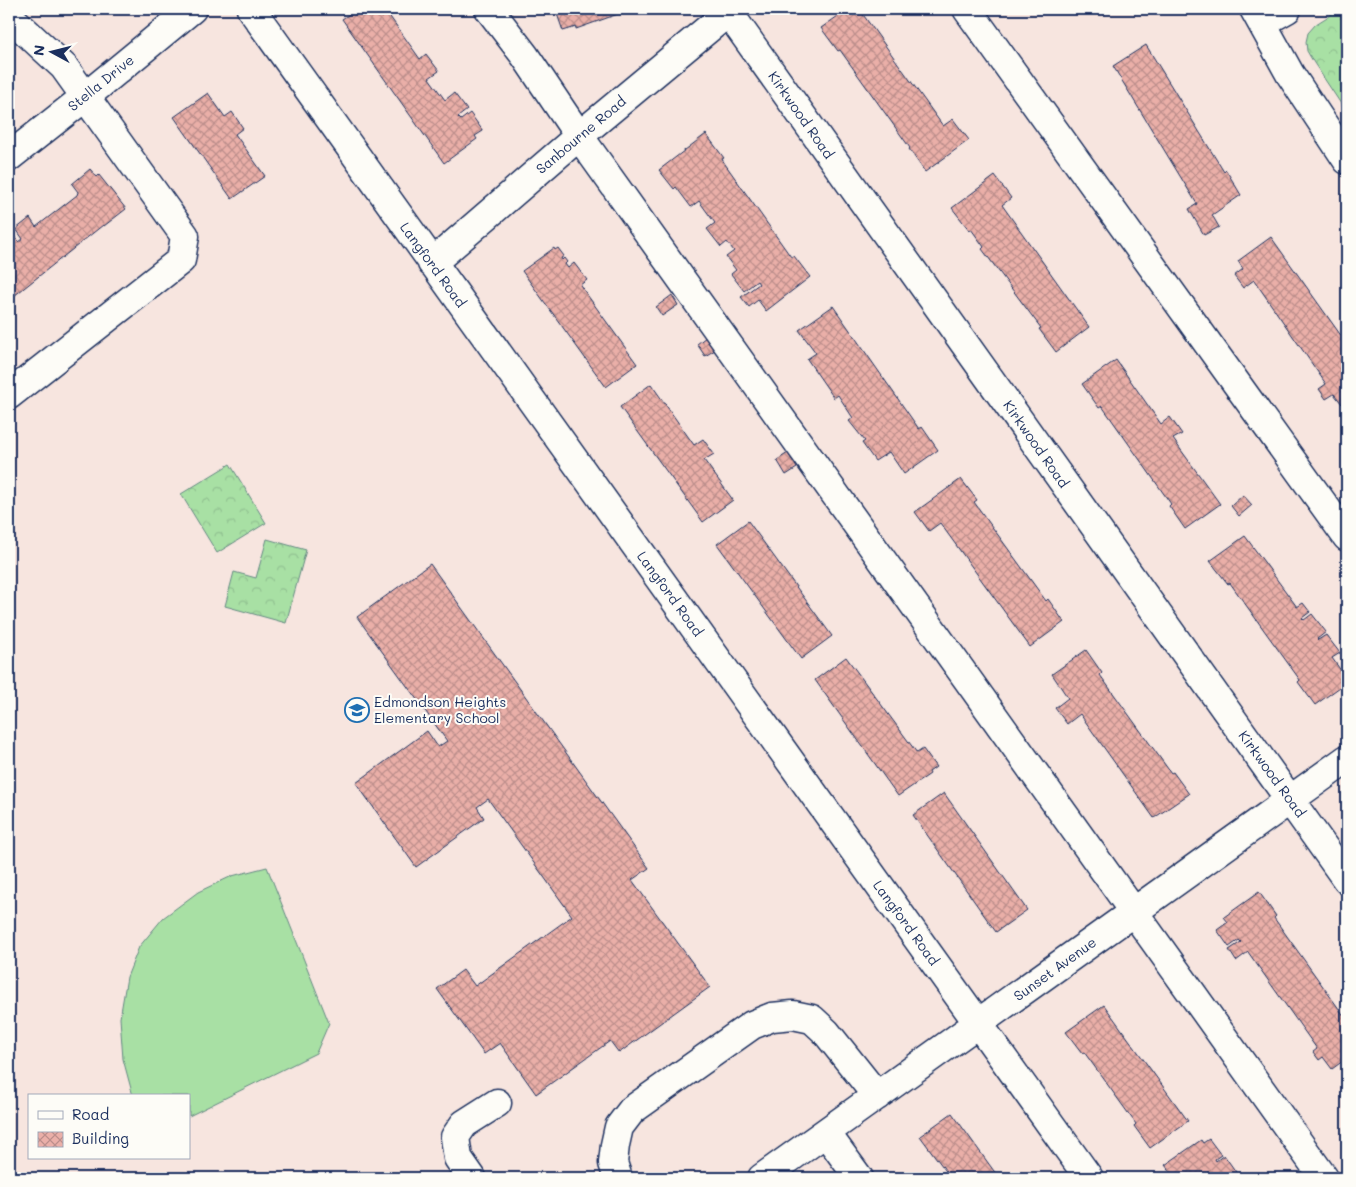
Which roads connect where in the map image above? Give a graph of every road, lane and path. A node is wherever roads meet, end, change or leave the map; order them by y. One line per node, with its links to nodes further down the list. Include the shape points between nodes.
1 (192, 9): 11 (street, Stella Drive)
2 (251, 9): 15 (street, Langford Road)
3 (489, 9): 10 (street)
4 (506, 9): 10 (street)
5 (967, 9): 17 (street)
6 (1287, 9): 9 (street)
7 (729, 10): 12 (street, Sanbourne Road); 19 (street, Kirkwood Road)
8 (9, 16): 11 (street, via 64,67)
9 (1258, 16): 14 (street, via 1290,74)
10 (525, 56): 12 (street)
11 (85, 97): 13 (street, Stella Drive); 16 (street, via 185,236 180,260)
12 (579, 136): 15 (street, Sanbourne Road); 21 (street)
13 (9, 157)
14 (1347, 160)
15 (432, 263): 22 (street, Langford Road)
16 (9, 395)
17 (1347, 537)
18 (1347, 759): 19 (street, Sunset Avenue)
19 (1290, 800): 20 (street, Kirkwood Road); 21 (street, Sunset Avenue)
20 (1347, 880)
21 (1134, 912): 22 (street, Sunset Avenue); 31 (street)
22 (978, 1023): 23 (street, Sunset Avenue); 30 (street, Langford Road)
23 (877, 1096): 25 (street, Sunset Avenue); 27 (street, via 812,1019 792,1015 772,1017 752,1024 632,1110 619,1127 615,1145 613,1163)
24 (498, 1103): 26 (street, via 464,1124 454,1137 458,1158)
25 (826, 1133): 28 (street, Sunset Avenue); 29 (street)
26 (472, 1178)
27 (618, 1178)
28 (762, 1178)
29 (859, 1178)
30 (1089, 1178)
31 (1324, 1178)

